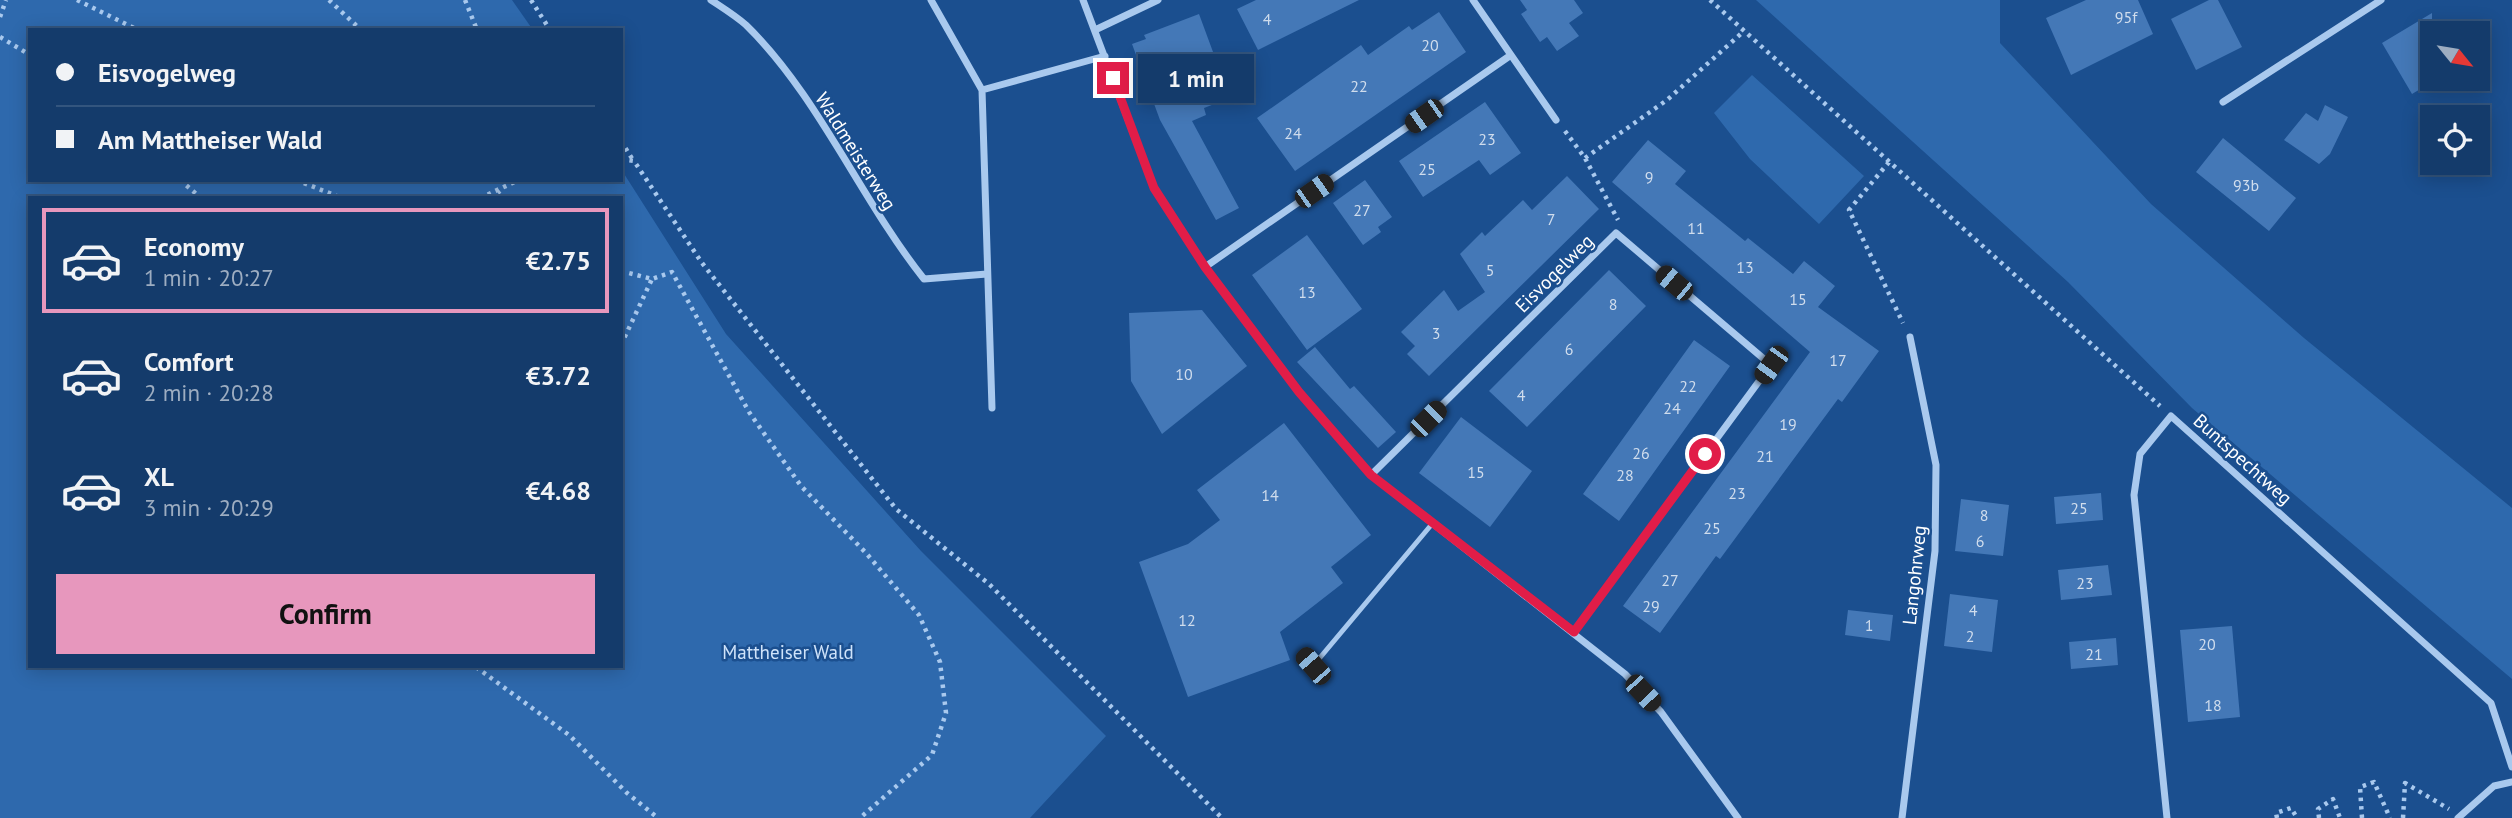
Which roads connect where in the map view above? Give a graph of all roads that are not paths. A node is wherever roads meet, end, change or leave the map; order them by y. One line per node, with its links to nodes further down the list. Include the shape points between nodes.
1 (711, 0): 14 (street, Waldmeisterweg, via 745,24 788,72 899,248 924,279)
2 (931, 0): 10 (street)
3 (1083, 0): 7 (street)
4 (1158, 0): 7 (street)
5 (1474, 0): 8 (street)
6 (2381, 0): 11 (street)
7 (1096, 30): 9 (street)
8 (1511, 55): 12 (street); 13 (street)
9 (1105, 56): 10 (street); 13 (street, via 1154,188)
10 (982, 90): 14 (street)
11 (2222, 102)
12 (1556, 120)
13 (1205, 267): 17 (street, via 1299,392)
14 (988, 274): 16 (street)
15 (1910, 337): 25 (street, Langohrweg, via 1936,465 1935,551)
16 (992, 408)
17 (1371, 475): 18 (street); 19 (street, Eisvogelweg, via 1616,233 1771,365)
18 (1432, 524): 19 (street); 20 (lane, via 1313,666)
19 (1574, 632): 24 (street, via 1625,674 1661,712)
20 (1303, 655)
21 (2512, 766): 26 (street, Buntspechtweg, via 2491,703 2171,416 2140,453 2134,495)
22 (2512, 782): 23 (street, via 2494,786)
23 (2458, 817)
24 (1738, 818)
25 (1902, 818)
26 (2167, 818)

